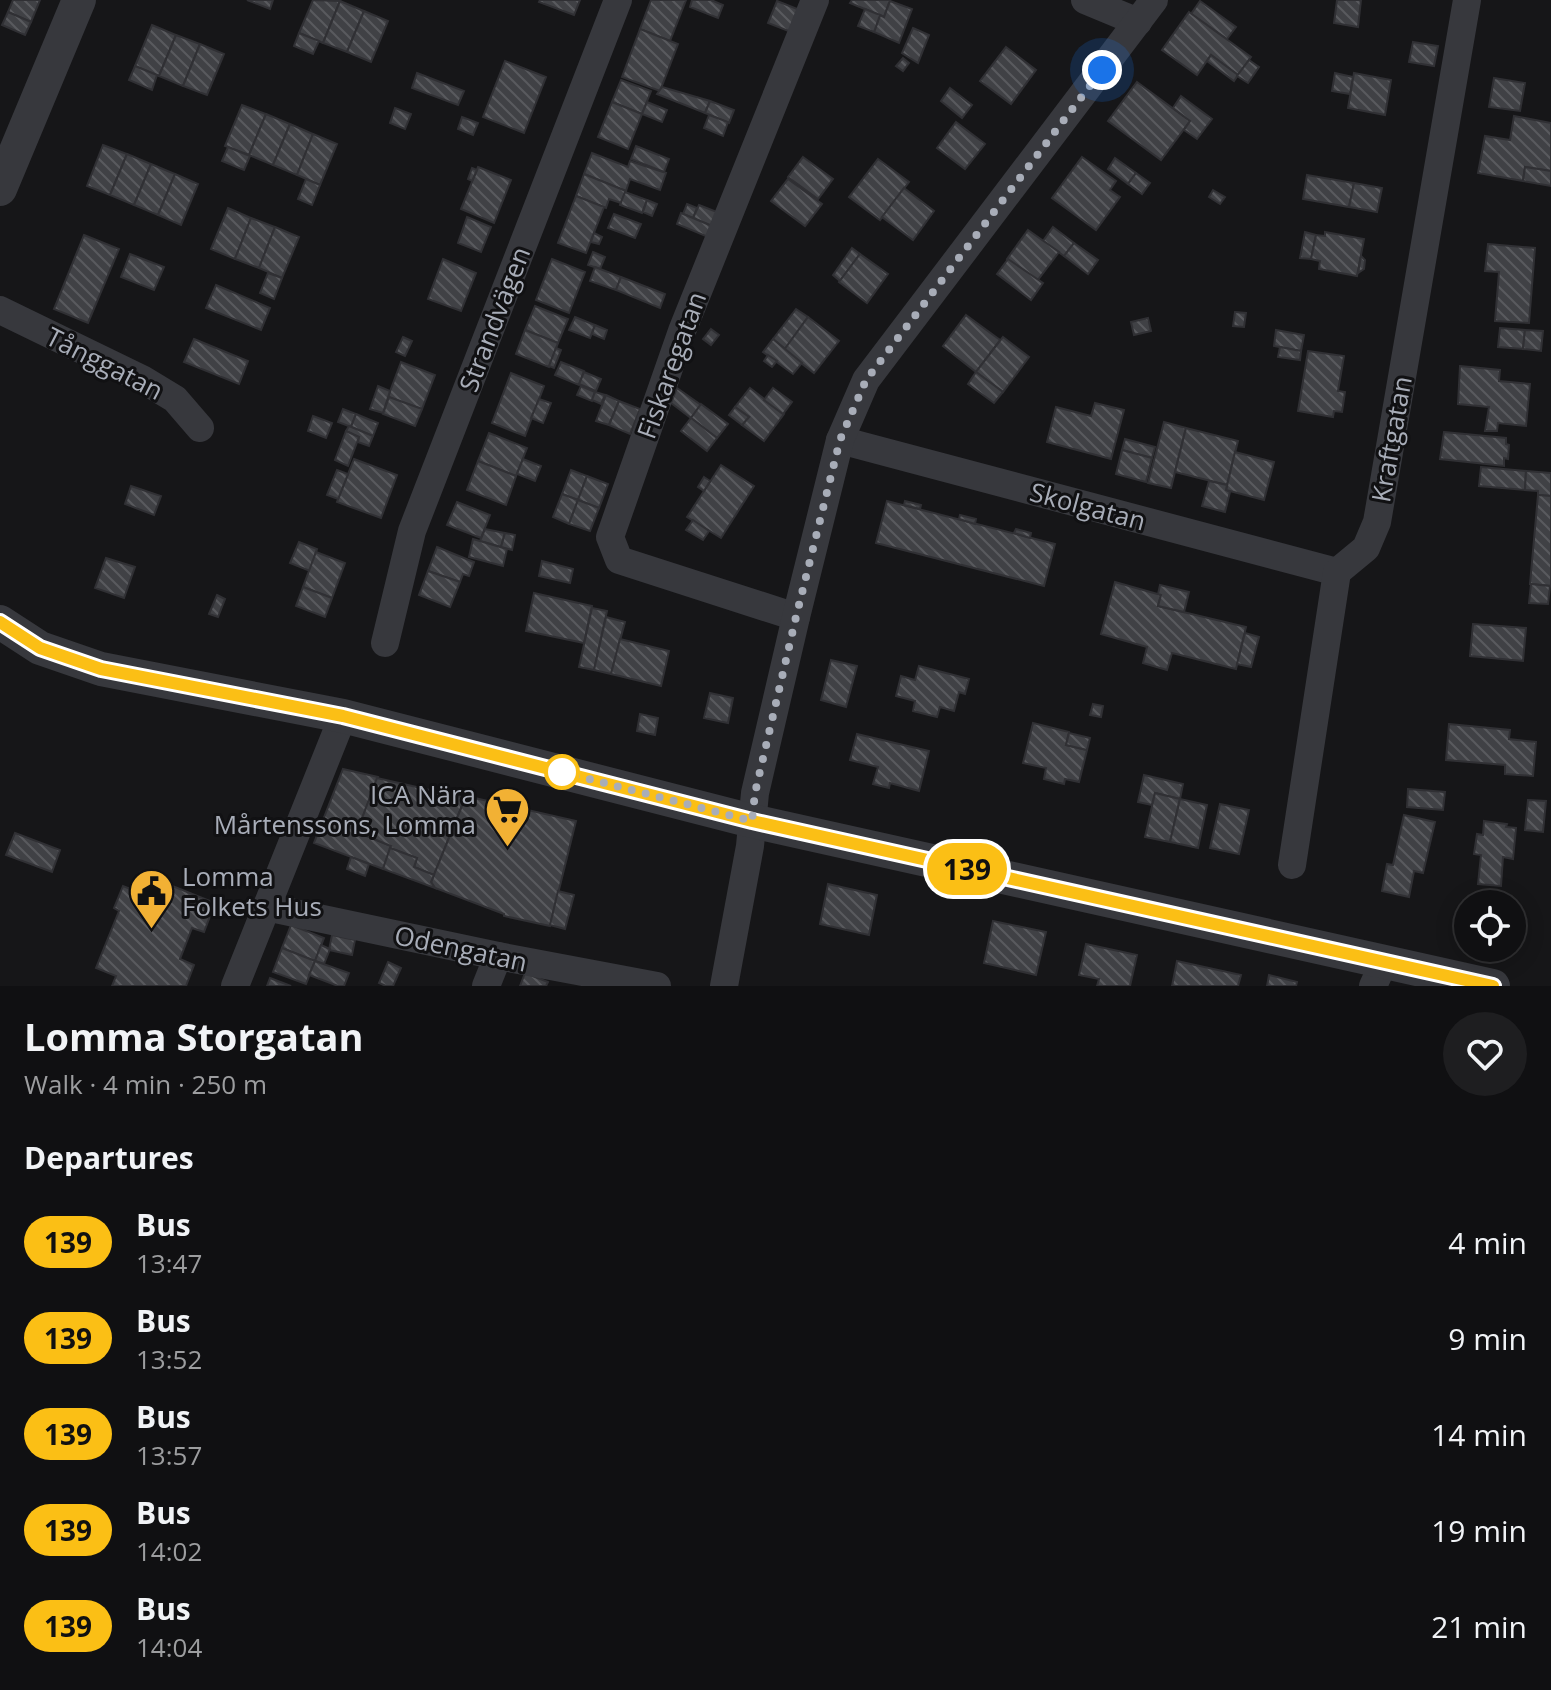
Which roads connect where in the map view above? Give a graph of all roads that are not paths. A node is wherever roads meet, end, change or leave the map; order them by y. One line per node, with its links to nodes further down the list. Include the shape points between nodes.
1 (79, 0): 7 (street)
2 (618, 0): 14 (street, Strandvägen, via 412,531)
3 (815, 0): 12 (street, Fiskaregatan, via 682,331 610,537 619,560)
4 (1085, 0): 6 (street)
5 (1467, 0): 11 (street, Kraftgatan, via 1377,522 1366,548)
6 (1146, 11): 10 (street, via 866,380)
7 (0, 189)
8 (0, 310): 9 (street, Tånggatan, via 142,379 175,399)
9 (200, 428)
10 (840, 440): 11 (street, Skolgatan); 12 (street)
11 (1337, 572): 17 (street)
12 (796, 617): 16 (street)
13 (0, 622): 15 (street, via 40,648 101,669)
14 (385, 643)
15 (343, 716): 16 (street); 18 (street)
16 (752, 821): 20 (street); 24 (street)
17 (1292, 865)
18 (266, 907): 19 (street, Odengatan); 21 (street)
19 (498, 956): 22 (street); 23 (street, Odengatan)
20 (1379, 974): 25 (street)
21 (235, 986)
22 (486, 986)
23 (657, 986)
24 (724, 986)
25 (1493, 986)

